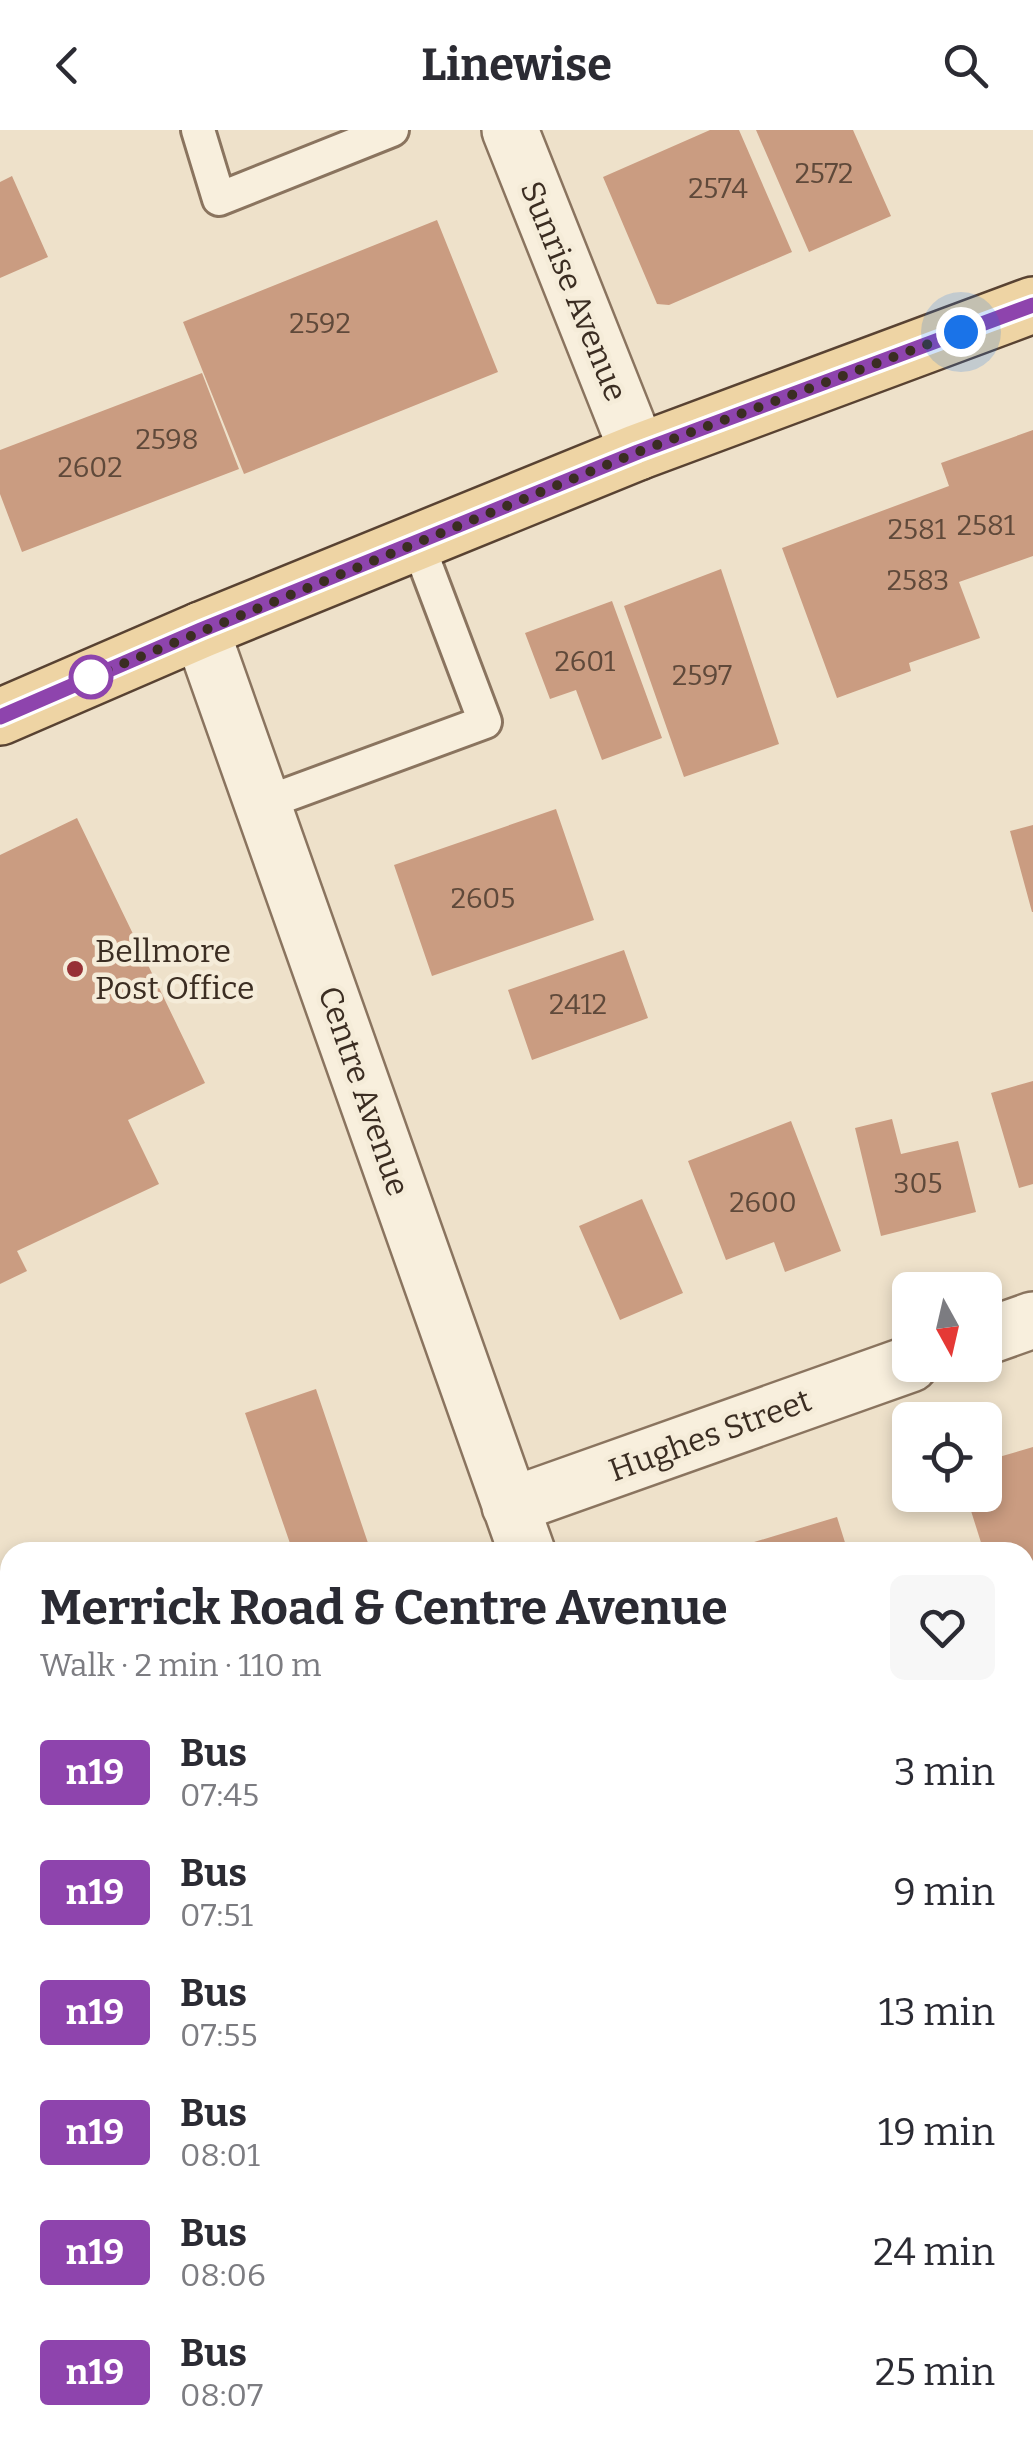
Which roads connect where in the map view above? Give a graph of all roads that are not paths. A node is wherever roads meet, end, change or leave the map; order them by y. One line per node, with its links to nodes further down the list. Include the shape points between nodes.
1 (198, 130): 2 (lane, via 220,199)
2 (392, 130)
3 (510, 130): 5 (street, Sunrise Avenue)
4 (1033, 305): 5 (main road)
5 (638, 452): 6 (main road)
6 (417, 542): 7 (main road); 9 (lane, via 485,722)
7 (201, 630): 8 (main road); 9 (street, Centre Avenue)
8 (0, 717)
9 (262, 804): 13 (street, Centre Avenue)
10 (1033, 1320): 11 (street)
11 (1002, 1331)
12 (892, 1372): 13 (street, Hughes Street)
13 (518, 1529)

